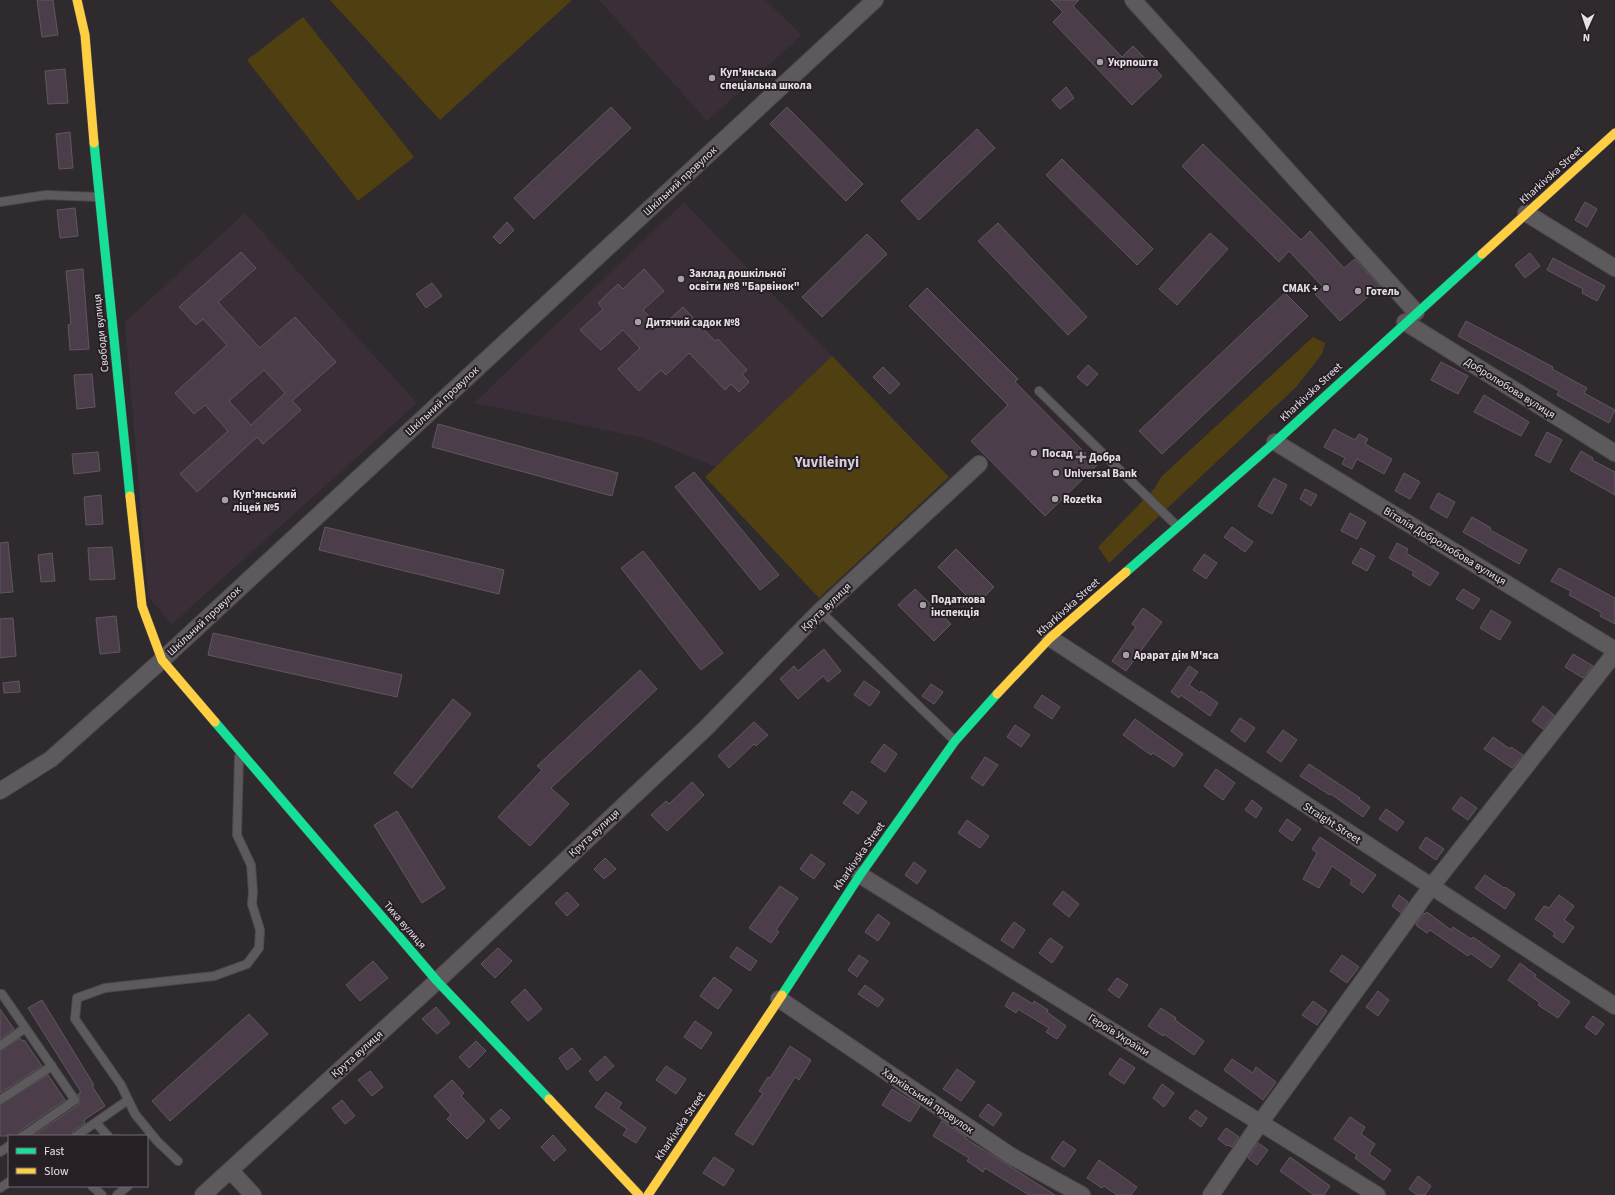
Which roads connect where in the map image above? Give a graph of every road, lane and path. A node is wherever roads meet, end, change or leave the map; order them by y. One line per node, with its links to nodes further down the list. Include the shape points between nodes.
1 (77, 0): 5 (main road, Свободи вулиця, via 85,35)
2 (875, 0): 19 (street, Шкільний провулок)
3 (1133, 0): 9 (street, Добролюбова вулиця)
4 (1615, 133): 7 (main road, Kharkivska Street)
5 (98, 197): 6 (lane, via 46,195); 19 (main road, Свободи вулиця, via 142,606)
6 (0, 202)
7 (1526, 213): 8 (street); 9 (main road, Kharkivska Street)
8 (1615, 268)
9 (1411, 317): 11 (main road, Kharkivska Street); 12 (street, Добролюбова вулиця)
10 (1039, 391): 14 (lane)
11 (1274, 442): 14 (main road, Kharkivska Street); 17 (street, Віталія Добролюбова вулиця)
12 (1615, 453)
13 (979, 464): 15 (street, Крута вулиця)
14 (1178, 527): 16 (main road, Kharkivska Street)
15 (820, 611): 20 (lane); 26 (street, Крута вулиця, via 704,729)
16 (1050, 638): 20 (main road, Kharkivska Street); 25 (street, Straight Street)
17 (1615, 650)
18 (1615, 653): 25 (street)
19 (162, 660): 21 (main road, Тиха вулиця); 23 (street, Шкільний провулок, via 51,759)
20 (955, 741): 24 (main road, Kharkivska Street)
21 (239, 750): 26 (main road, Тиха вулиця); 34 (lane, via 237,835 251,865 252,904 260,930 259,948 247,964 214,976 105,988 77,998 76,1019 121,1085)
22 (0, 788): 23 (street)
23 (0, 791)
24 (860, 875): 28 (main road, Kharkivska Street); 36 (street, Героїв України)
25 (1431, 887): 29 (street, Straight Street); 36 (street)
26 (437, 981): 41 (street, Крута вулиця); 48 (main road, Тиха вулиця)
27 (1, 995): 30 (lane)
28 (779, 999): 49 (main road, Kharkivska Street); 50 (street, Харківський провулок, via 1011,1156)
29 (1615, 1006)
30 (26, 1028): 31 (lane); 32 (lane)
31 (0, 1046)
32 (52, 1066): 33 (lane); 37 (lane, via 75,1100)
33 (0, 1100)
34 (128, 1100): 35 (lane); 40 (lane, via 135,1114)
35 (96, 1122): 38 (lane); 39 (lane)
36 (1260, 1123): 51 (street); 52 (street, Героїв України)
37 (24, 1135)
38 (77, 1135)
39 (107, 1135)
40 (178, 1161)
41 (230, 1170): 46 (street, Крута вулиця); 47 (street)
42 (93, 1187): 44 (lane)
43 (127, 1187): 45 (lane)
44 (102, 1195)
45 (117, 1195)
46 (203, 1195)
47 (253, 1195)
48 (639, 1195)
49 (648, 1195)
50 (1082, 1195)
51 (1211, 1195)
52 (1377, 1195)

